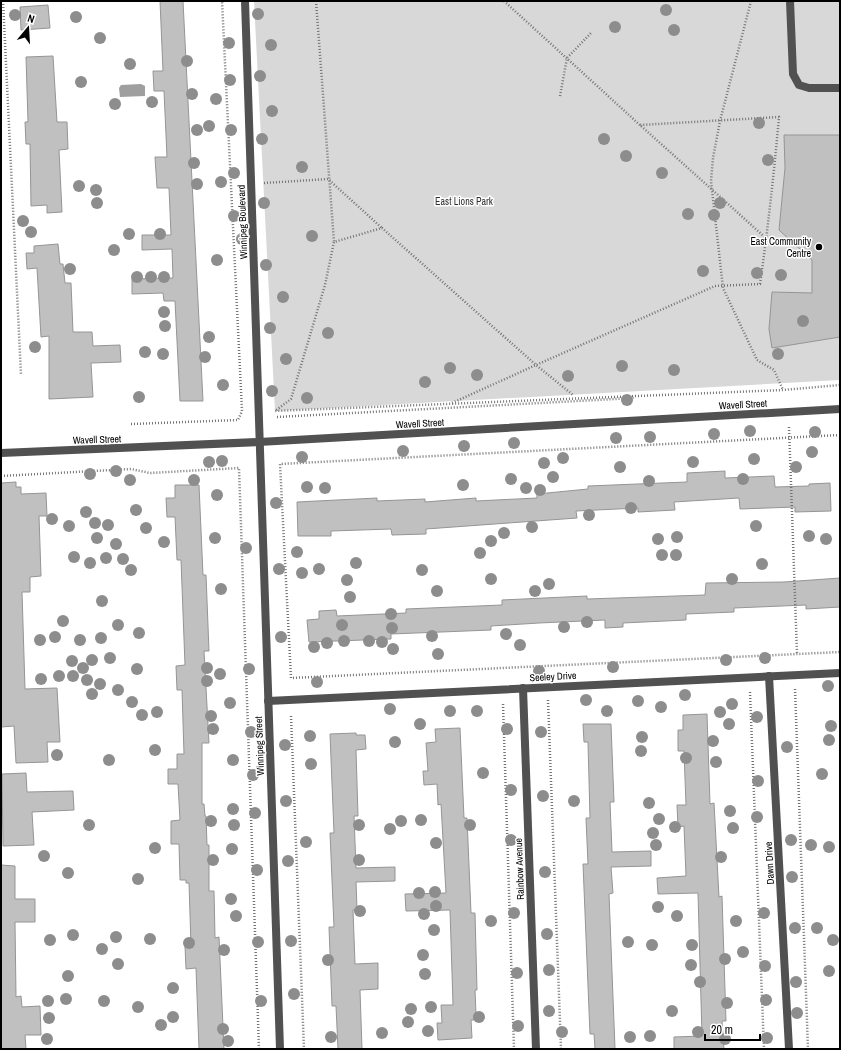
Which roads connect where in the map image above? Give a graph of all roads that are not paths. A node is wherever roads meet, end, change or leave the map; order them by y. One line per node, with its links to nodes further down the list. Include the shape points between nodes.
1 (245, 1): 5 (street, Winnipeg Boulevard)
2 (790, 1): 3 (street, via 793,74 799,86)
3 (840, 88)
4 (840, 409): 5 (street, Wavell Street)
5 (260, 442): 7 (street, Wavell Street); 11 (street, Winnipeg Street)
6 (1, 446): 7 (street)
7 (1, 453)
8 (840, 673): 9 (street, Seeley Drive)
9 (769, 676): 10 (street, Seeley Drive); 14 (street, Dawn Drive)
10 (523, 688): 11 (street, Seeley Drive); 13 (street, Rainbow Avenue)
11 (268, 701): 12 (street, Winnipeg Street)
12 (280, 1049)
13 (536, 1049)
14 (789, 1049)

